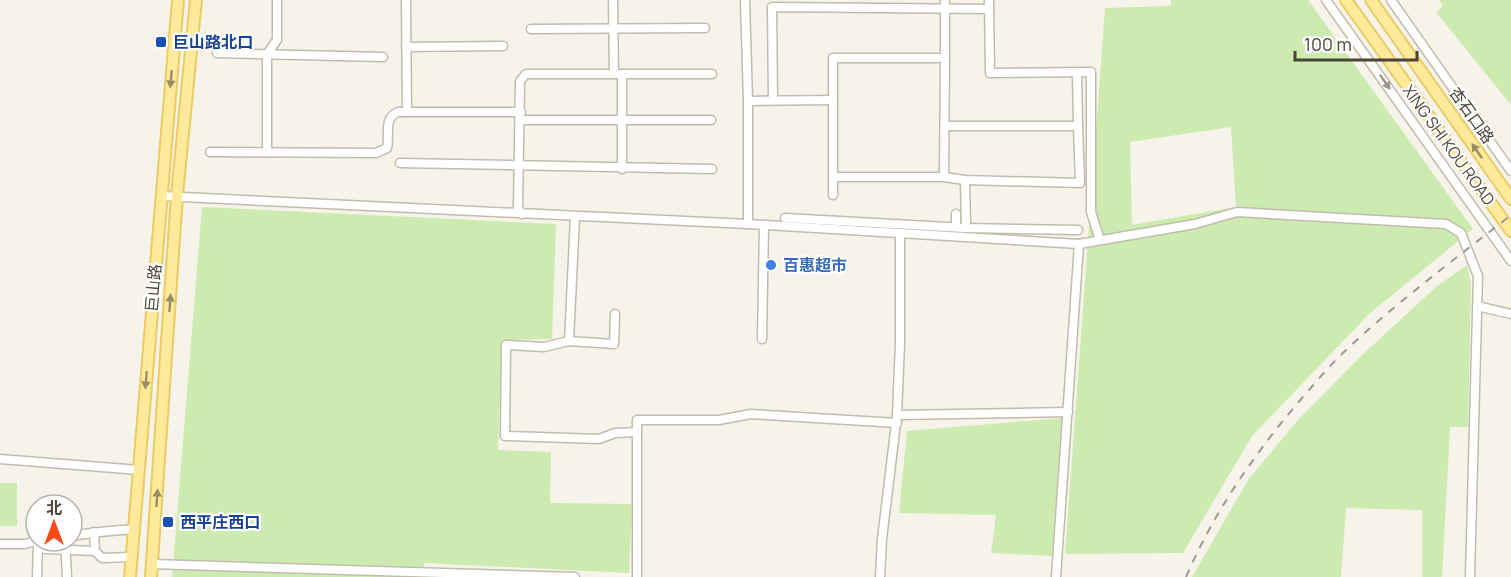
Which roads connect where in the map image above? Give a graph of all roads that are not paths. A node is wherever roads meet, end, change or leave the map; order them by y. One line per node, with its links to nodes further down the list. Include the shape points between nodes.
1 (178, 0): 45 (main road, 巨山路, one-way to 45)
2 (196, 0): 43 (main road, 巨山路)
3 (277, 0): 19 (street, via 277,40)
4 (406, 0): 17 (street)
5 (613, 0): 15 (street)
6 (745, 0): 27 (street)
7 (1326, 0): 59 (street, one-way to 59)
8 (1346, 0): 55 (main road, XING SHI KOU ROAD)
9 (1371, 0): 46 (main road, XING SHI KOU ROAD, one-way to 9)
10 (1391, 0): 39 (street, 杏石口路)
11 (945, 4): 12 (street); 21 (street); 25 (street, via 772,7)
12 (989, 4): 22 (street, via 990,73)
13 (705, 28): 15 (street)
14 (531, 29): 15 (street)
15 (613, 29): 23 (street)
16 (503, 46): 17 (street)
17 (406, 47): 28 (street)
18 (217, 53): 19 (street)
19 (267, 54): 20 (street); 34 (street)
20 (383, 57)
21 (945, 58): 26 (street, via 833,53); 31 (street)
22 (1077, 73): 32 (street); 57 (street, via 1092,72 1091,212)
23 (618, 74): 24 (street); 29 (street, via 526,74 520,81); 37 (street)
24 (712, 74)
25 (773, 100): 26 (street); 27 (street)
26 (833, 100): 40 (street)
27 (748, 101): 51 (street)
28 (407, 112): 29 (street); 34 (street, via 390,117 387,148 380,152)
29 (521, 116): 30 (street); 36 (street)
30 (711, 120)
31 (945, 126): 32 (street); 41 (street)
32 (1078, 126): 42 (street, via 1080,183)
33 (210, 152): 34 (street)
34 (267, 152)
35 (400, 164): 36 (street)
36 (520, 166): 37 (street); 47 (street, via 518,208)
37 (622, 169): 38 (street)
38 (712, 169)
39 (1511, 171)
40 (833, 177): 41 (street); 44 (street)
41 (944, 177): 42 (street)
42 (965, 180): 53 (street)
43 (177, 195): 45 (street); 47 (street); 80 (main road, 巨山路, one-way to 43)
44 (833, 195)
45 (161, 196): 69 (main road, 巨山路, one-way to 69)
46 (1511, 199)
47 (522, 214): 49 (street)
48 (956, 214): 53 (street)
49 (575, 217): 51 (street); 64 (street)
50 (785, 218): 53 (street)
51 (748, 224): 52 (street)
52 (764, 225): 56 (street); 63 (street)
53 (961, 227): 54 (street)
54 (1078, 230)
55 (1511, 231)
56 (900, 233): 58 (street); 66 (street)
57 (1100, 240): 58 (street); 60 (street, via 1195,224 1237,212 1446,224 1461,233 1468,248 1478,276)
58 (1080, 244): 65 (street)
59 (1511, 261)
60 (1477, 306): 62 (street); 89 (street)
61 (615, 314): 64 (street, via 614,344)
62 (1511, 314)
63 (762, 339)
64 (569, 341): 67 (street, via 544,346 506,345 505,436 599,439 615,432)
65 (1068, 412): 66 (street); 88 (street)
66 (897, 419): 67 (street, via 839,421 751,414 719,420 637,420); 87 (street)
67 (637, 432): 86 (street)
68 (0, 459): 69 (street)
69 (139, 470): 70 (main road, 巨山路)
70 (134, 529): 71 (street); 79 (main road, 巨山路)
71 (93, 532): 72 (street); 76 (street)
72 (84, 534)
73 (0, 544): 74 (street)
74 (24, 544)
75 (84, 549): 76 (street)
76 (95, 551): 79 (street, via 102,558)
77 (38, 553): 81 (street)
78 (66, 553): 82 (street)
79 (131, 557): 83 (main road, 巨山路)
80 (152, 564): 84 (main road, 巨山路); 85 (street)
81 (38, 577)
82 (68, 577)
83 (130, 577)
84 (151, 577)
85 (575, 577)
86 (637, 577)
87 (880, 577)
88 (1056, 577)
89 (1470, 577)

